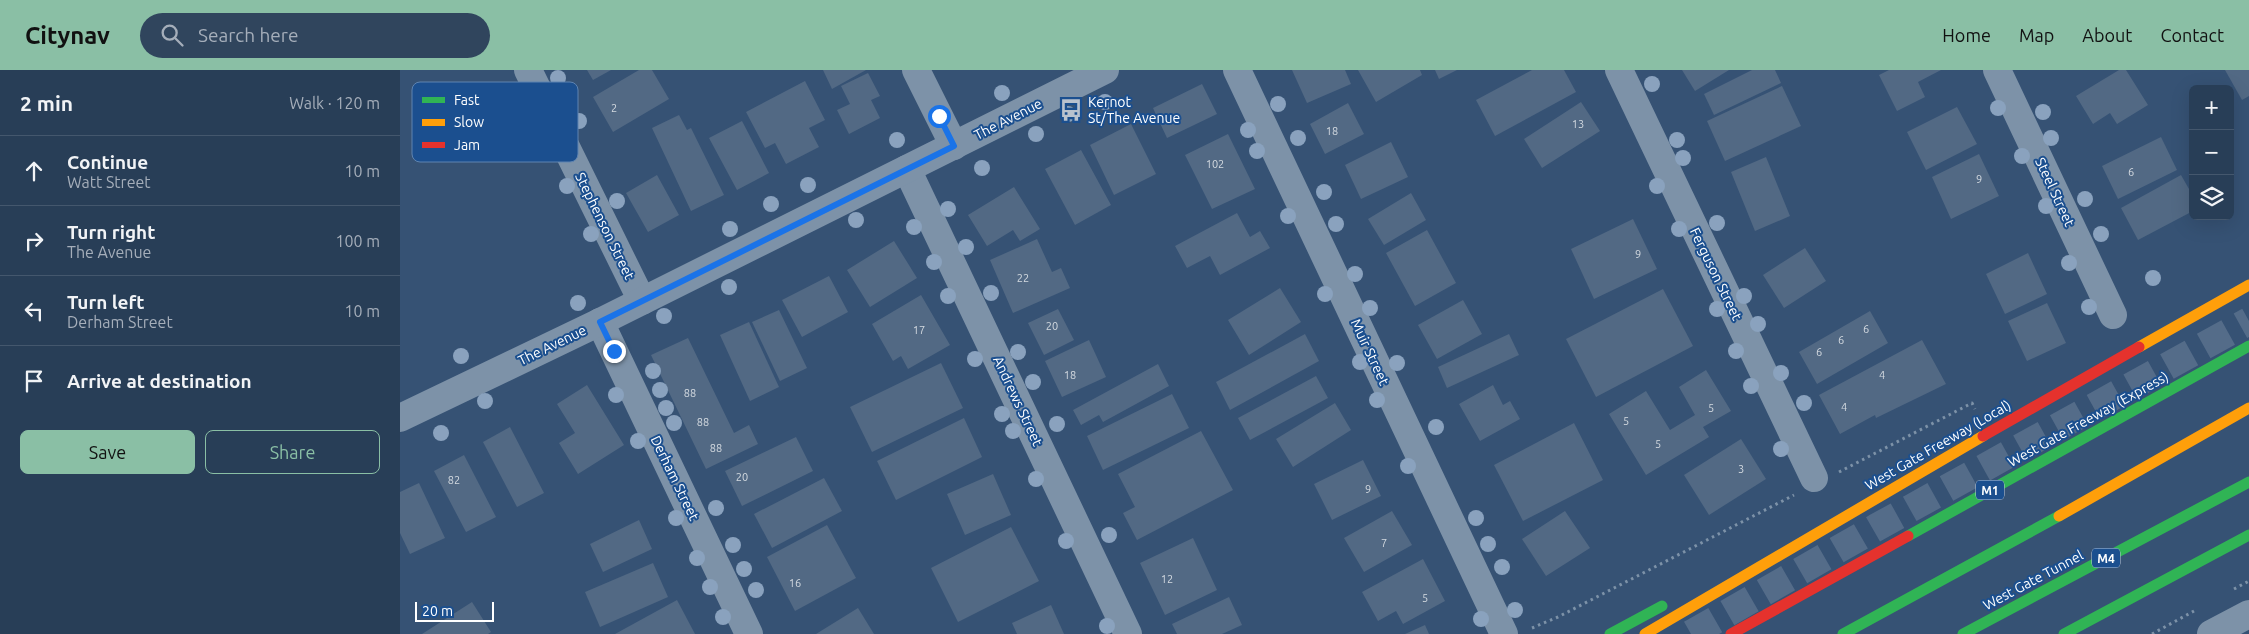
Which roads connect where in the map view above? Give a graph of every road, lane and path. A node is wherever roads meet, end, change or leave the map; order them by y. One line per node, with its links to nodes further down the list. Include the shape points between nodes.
1 (528, 70): 7 (street, Stephenson Street)
2 (916, 70): 8 (street)
3 (1105, 70): 8 (street, The Avenue)
4 (1236, 70): 29 (street, Muir Street)
5 (1618, 70): 19 (street, Ferguson Street)
6 (1997, 70): 13 (street, Steel Street)
7 (534, 82)
8 (954, 146): 10 (street, The Avenue)
9 (573, 162): 12 (street, Stephenson Street)
10 (907, 169): 12 (street, The Avenue); 28 (street, Andrews Street)
11 (2249, 285): 18 (highway, West Gate Freeway (Local))
12 (642, 301): 14 (street, The Avenue)
13 (2113, 315)
14 (600, 322): 17 (street, The Avenue); 27 (street, Derham Street)
15 (2249, 346): 32 (highway, West Gate Freeway (Express) / M1)
16 (2249, 408): 33 (highway)
17 (400, 418)
18 (2011, 419): 22 (highway); 31 (highway, West Gate Freeway (Local))
19 (1814, 478)
20 (2249, 482): 34 (highway, West Gate Tunnel / M4)
21 (2249, 534): 35 (highway)
22 (1741, 564)
23 (1671, 601): 30 (highway)
24 (2249, 614): 36 (street)
25 (1558, 617): 26 (path)
26 (1532, 628)
27 (749, 634)
28 (1128, 634)
29 (1504, 634)
30 (1610, 634)
31 (1645, 634)
32 (1731, 634)
33 (1843, 634)
34 (1964, 634)
35 (2064, 634)
36 (2211, 634)

